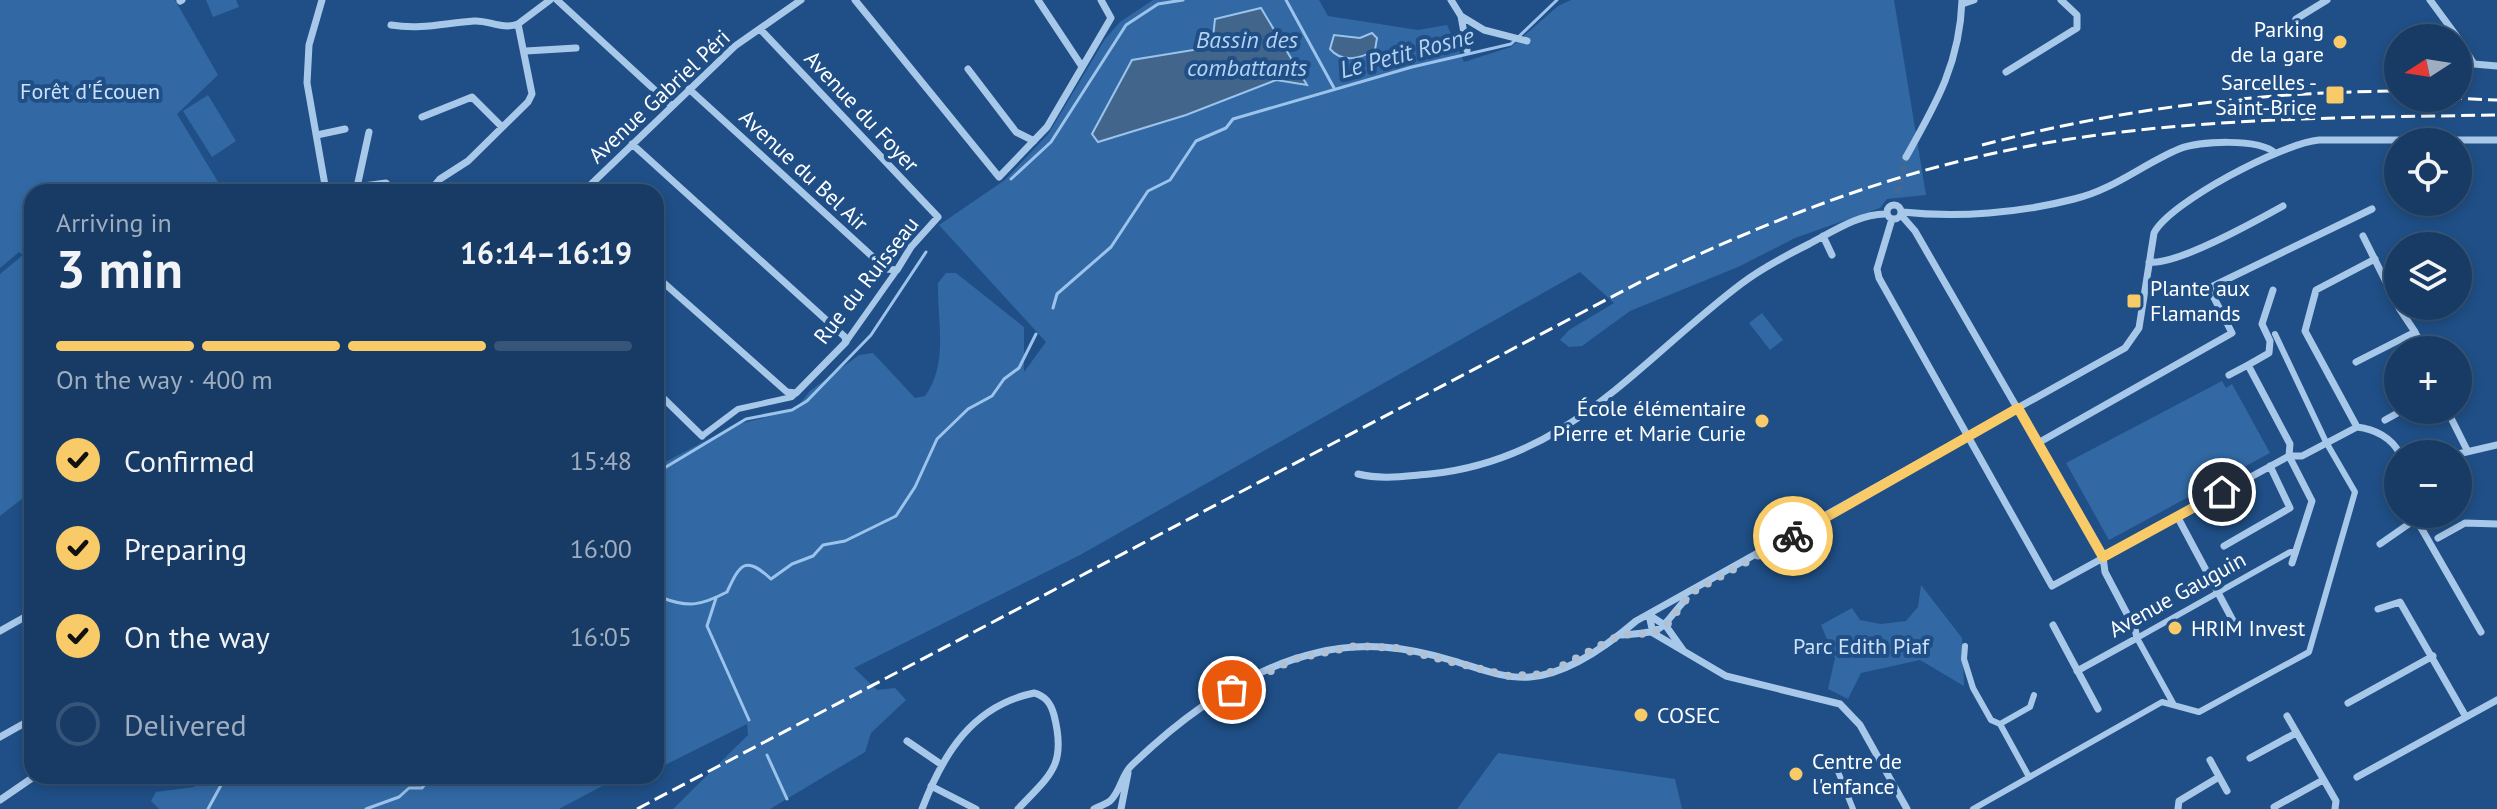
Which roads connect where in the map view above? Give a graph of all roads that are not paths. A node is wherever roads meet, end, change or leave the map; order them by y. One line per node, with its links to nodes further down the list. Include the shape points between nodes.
1 (322, 0): 35 (street, via 309,45 307,83)
2 (550, 0): 16 (street)
3 (557, 0): 30 (street)
4 (801, 0): 19 (street, Avenue Gabriel Péri)
5 (855, 0): 36 (street, via 999,177)
6 (1038, 0): 25 (street)
7 (1101, 0): 25 (street, via 1111,18)
8 (1451, 0): 14 (street)
9 (1974, 0): 13 (street)
10 (2061, 0): 28 (street, via 2077,15 2077,28)
11 (2327, 0): 15 (street)
12 (2430, 0): 17 (street)
13 (1962, 2): 40 (street, via 1944,90)
14 (1461, 16): 20 (street, via 1484,30); 22 (street)
15 (2296, 19)
16 (518, 24): 18 (street, via 479,20 420,29); 23 (street)
17 (2448, 24)
18 (391, 25)
19 (760, 29): 29 (street, Avenue Gabriel Péri); 51 (street, Avenue du Foyer)
20 (1527, 41)
21 (576, 48): 23 (street)
22 (1467, 50)
23 (526, 51): 32 (street, via 532,94)
24 (2472, 61): 26 (street)
25 (1081, 65): 36 (street)
26 (2497, 66)
27 (968, 69): 36 (street, via 1016,132)
28 (2006, 72)
29 (689, 89): 30 (street, Avenue Gabriel Péri); 57 (street, Avenue du Bel Air, via 886,269)
30 (671, 105): 38 (street, Avenue Gabriel Péri)
31 (422, 117): 32 (street, via 472,97)
32 (502, 127): 43 (street)
33 (345, 129): 35 (street)
34 (369, 132): 42 (street)
35 (317, 135): 41 (street)
36 (1034, 141)
37 (2497, 142): 39 (street, via 2319,140)
38 (632, 144): 44 (street, Avenue Gabriel Péri); 65 (street)
39 (2275, 153): 49 (street, via 2248,142 2193,146 2071,200 1980,212); 56 (street, via 2166,215 2154,233)
40 (1906, 157)
41 (325, 184)
42 (358, 184)
43 (438, 184)
44 (591, 184)
45 (1897, 193): 46 (street)
46 (1895, 204): 49 (street); 50 (street, via 1888,208)
47 (2283, 206): 56 (street, via 2229,237 2206,242 2164,264)
48 (2372, 209): 77 (street, via 2209,288 2232,333)
49 (1902, 213): 50 (street); 71 (street)
50 (1890, 216): 52 (street, via 1864,217); 74 (street, via 1879,278)
51 (938, 217): 57 (street, Rue du Ruisseau)
52 (1823, 236): 54 (street); 82 (street, via 1738,286 1591,411 1543,442 1459,471 1378,479)
53 (2363, 236): 55 (street)
54 (1832, 255)
55 (2375, 259): 58 (street); 72 (street, via 2316,290 2305,331)
56 (2149, 262): 71 (street, via 2139,328 2132,340)
57 (897, 270): 65 (street, Rue du Ruisseau)
58 (2384, 278)
59 (664, 283): 69 (street, via 787,392)
60 (2273, 290): 67 (street, via 2262,324 2269,353)
61 (2407, 320): 62 (street)
62 (2415, 332): 64 (street); 66 (street)
63 (2275, 334): 76 (street)
64 (2417, 336)
65 (846, 342): 69 (street, Rue du Ruisseau)
66 (2356, 362)
67 (2248, 365): 68 (street); 80 (street, via 2290,444)
68 (2229, 375)
69 (796, 393): 73 (street, Rue du Ruisseau, via 738,409)
70 (664, 399): 73 (street)
71 (2018, 408): 74 (street); 77 (street)
72 (2357, 427): 75 (street); 76 (street)
73 (702, 436)
74 (1969, 436): 91 (street, via 2052,586); 94 (street)
75 (2389, 440)
76 (2326, 442): 80 (street, via 2302,456); 113 (street, via 2355,492 2309,652 2199,712)
77 (2038, 443): 91 (street)
78 (2497, 445): 79 (street)
79 (2472, 449)
80 (2289, 456): 81 (street); 90 (street, via 2312,501)
81 (2270, 466): 83 (street); 89 (street, via 2290,508)
82 (1358, 474)
83 (2177, 516): 91 (street); 93 (street)
84 (2497, 524): 87 (street, via 2465,523)
85 (2403, 528): 88 (street)
86 (2421, 528): 102 (street)
87 (2438, 538)
88 (2380, 544)
89 (2224, 546)
90 (2296, 552): 92 (street); 93 (street, Avenue Gauguin)
91 (2103, 557): 105 (street)
92 (2292, 563)
93 (2218, 591): 101 (street); 105 (street, Avenue Gauguin)
94 (1691, 593): 96 (street); 99 (street)
95 (2378, 609): 108 (street, via 2400,602)
96 (1649, 615): 99 (street); 103 (street); 104 (street)
97 (24, 618): 100 (street)
98 (2053, 625): 109 (street)
99 (1666, 626): 103 (street); 107 (street)
100 (0, 631)
101 (2239, 632)
102 (2481, 632)
103 (1653, 633): 104 (street); 107 (street)
104 (1620, 635): 125 (street, via 1561,669 1533,677 1502,675 1396,648 1355,646 1316,653 1222,695)
105 (2137, 638): 109 (street, Avenue Gauguin); 113 (street)
106 (1965, 646): 118 (street, via 1973,688 1991,720)
107 (1687, 655): 143 (street, via 1726,676 1840,704 1864,730)
108 (2433, 656): 112 (street); 116 (street)
109 (2077, 671): 114 (street)
110 (2034, 695): 118 (street, via 2030,707)
111 (2497, 700): 116 (street)
112 (2348, 703)
113 (2174, 705): 127 (street, via 2162,702)
114 (2098, 709)
115 (2287, 716): 119 (street)
116 (2466, 717): 129 (street)
117 (24, 724): 120 (street)
118 (2000, 724): 127 (street)
119 (2296, 733): 122 (street); 130 (street)
120 (0, 737)
121 (907, 741): 124 (street)
122 (2250, 758)
123 (2210, 760): 128 (street)
124 (942, 765): 132 (street); 139 (street, via 975,720 1020,697 1041,695 1053,710 1060,753 1051,775)
125 (1130, 767): 140 (street, via 1110,801); 141 (street)
126 (1837, 769): 142 (street)
127 (2028, 775): 135 (street)
128 (2219, 777): 133 (street); 145 (street, via 2179,801)
129 (2357, 777)
130 (2323, 780): 136 (street); 146 (street)
131 (24, 784): 134 (street)
132 (931, 786): 137 (street); 138 (street)
133 (2227, 791)
134 (0, 800)
135 (1982, 807): 144 (street)
136 (2274, 807)
137 (922, 809)
138 (976, 809)
139 (1018, 809)
140 (1094, 809)
141 (1121, 809)
142 (1853, 809)
143 (1907, 809)
144 (1973, 809)
145 (2178, 809)
146 (2335, 809)

